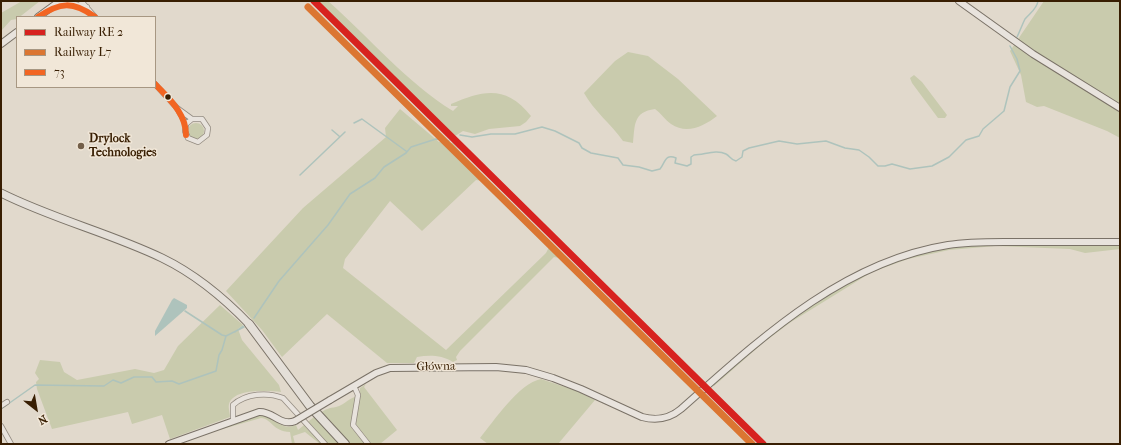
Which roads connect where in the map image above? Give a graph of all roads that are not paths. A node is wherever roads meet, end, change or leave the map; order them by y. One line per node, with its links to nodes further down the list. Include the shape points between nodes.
1 (60, 1): 4 (street)
2 (81, 1): 5 (street)
3 (959, 1): 12 (street, via 1016,42)
4 (54, 6): 5 (street, via 70,3); 6 (street)
5 (87, 7): 7 (street)
6 (39, 16)
7 (94, 16)
8 (16, 33): 9 (street)
9 (1, 44)
10 (156, 85): 11 (street)
11 (177, 108): 13 (street); 14 (street)
12 (1120, 108)
13 (192, 119): 14 (street); 14 (street, via 202,119 207,124 208,132 205,138 198,142 191,140 186,135)
14 (186, 124)
15 (4, 194): 17 (main road, via 42,212 162,258 203,283)
16 (1120, 242): 18 (street, Główna, via 979,242 943,246 897,256 869,268 803,308 764,337 673,415 657,420 642,417 553,378 526,370 496,367 396,367 382,370)
17 (249, 324): 26 (highway, via 310,406)
18 (354, 386): 21 (street, Główna, bridge, via 289,424 265,411); 27 (street, via 358,395 353,424)
19 (7, 402): 20 (street)
20 (1, 406)
21 (233, 421): 24 (street, Główna); 25 (street, via 233,405 238,401 251,396 276,395 283,398)
22 (1, 426): 23 (street)
23 (11, 444)
24 (169, 444)
25 (325, 444)
26 (345, 444)
27 (368, 444)

